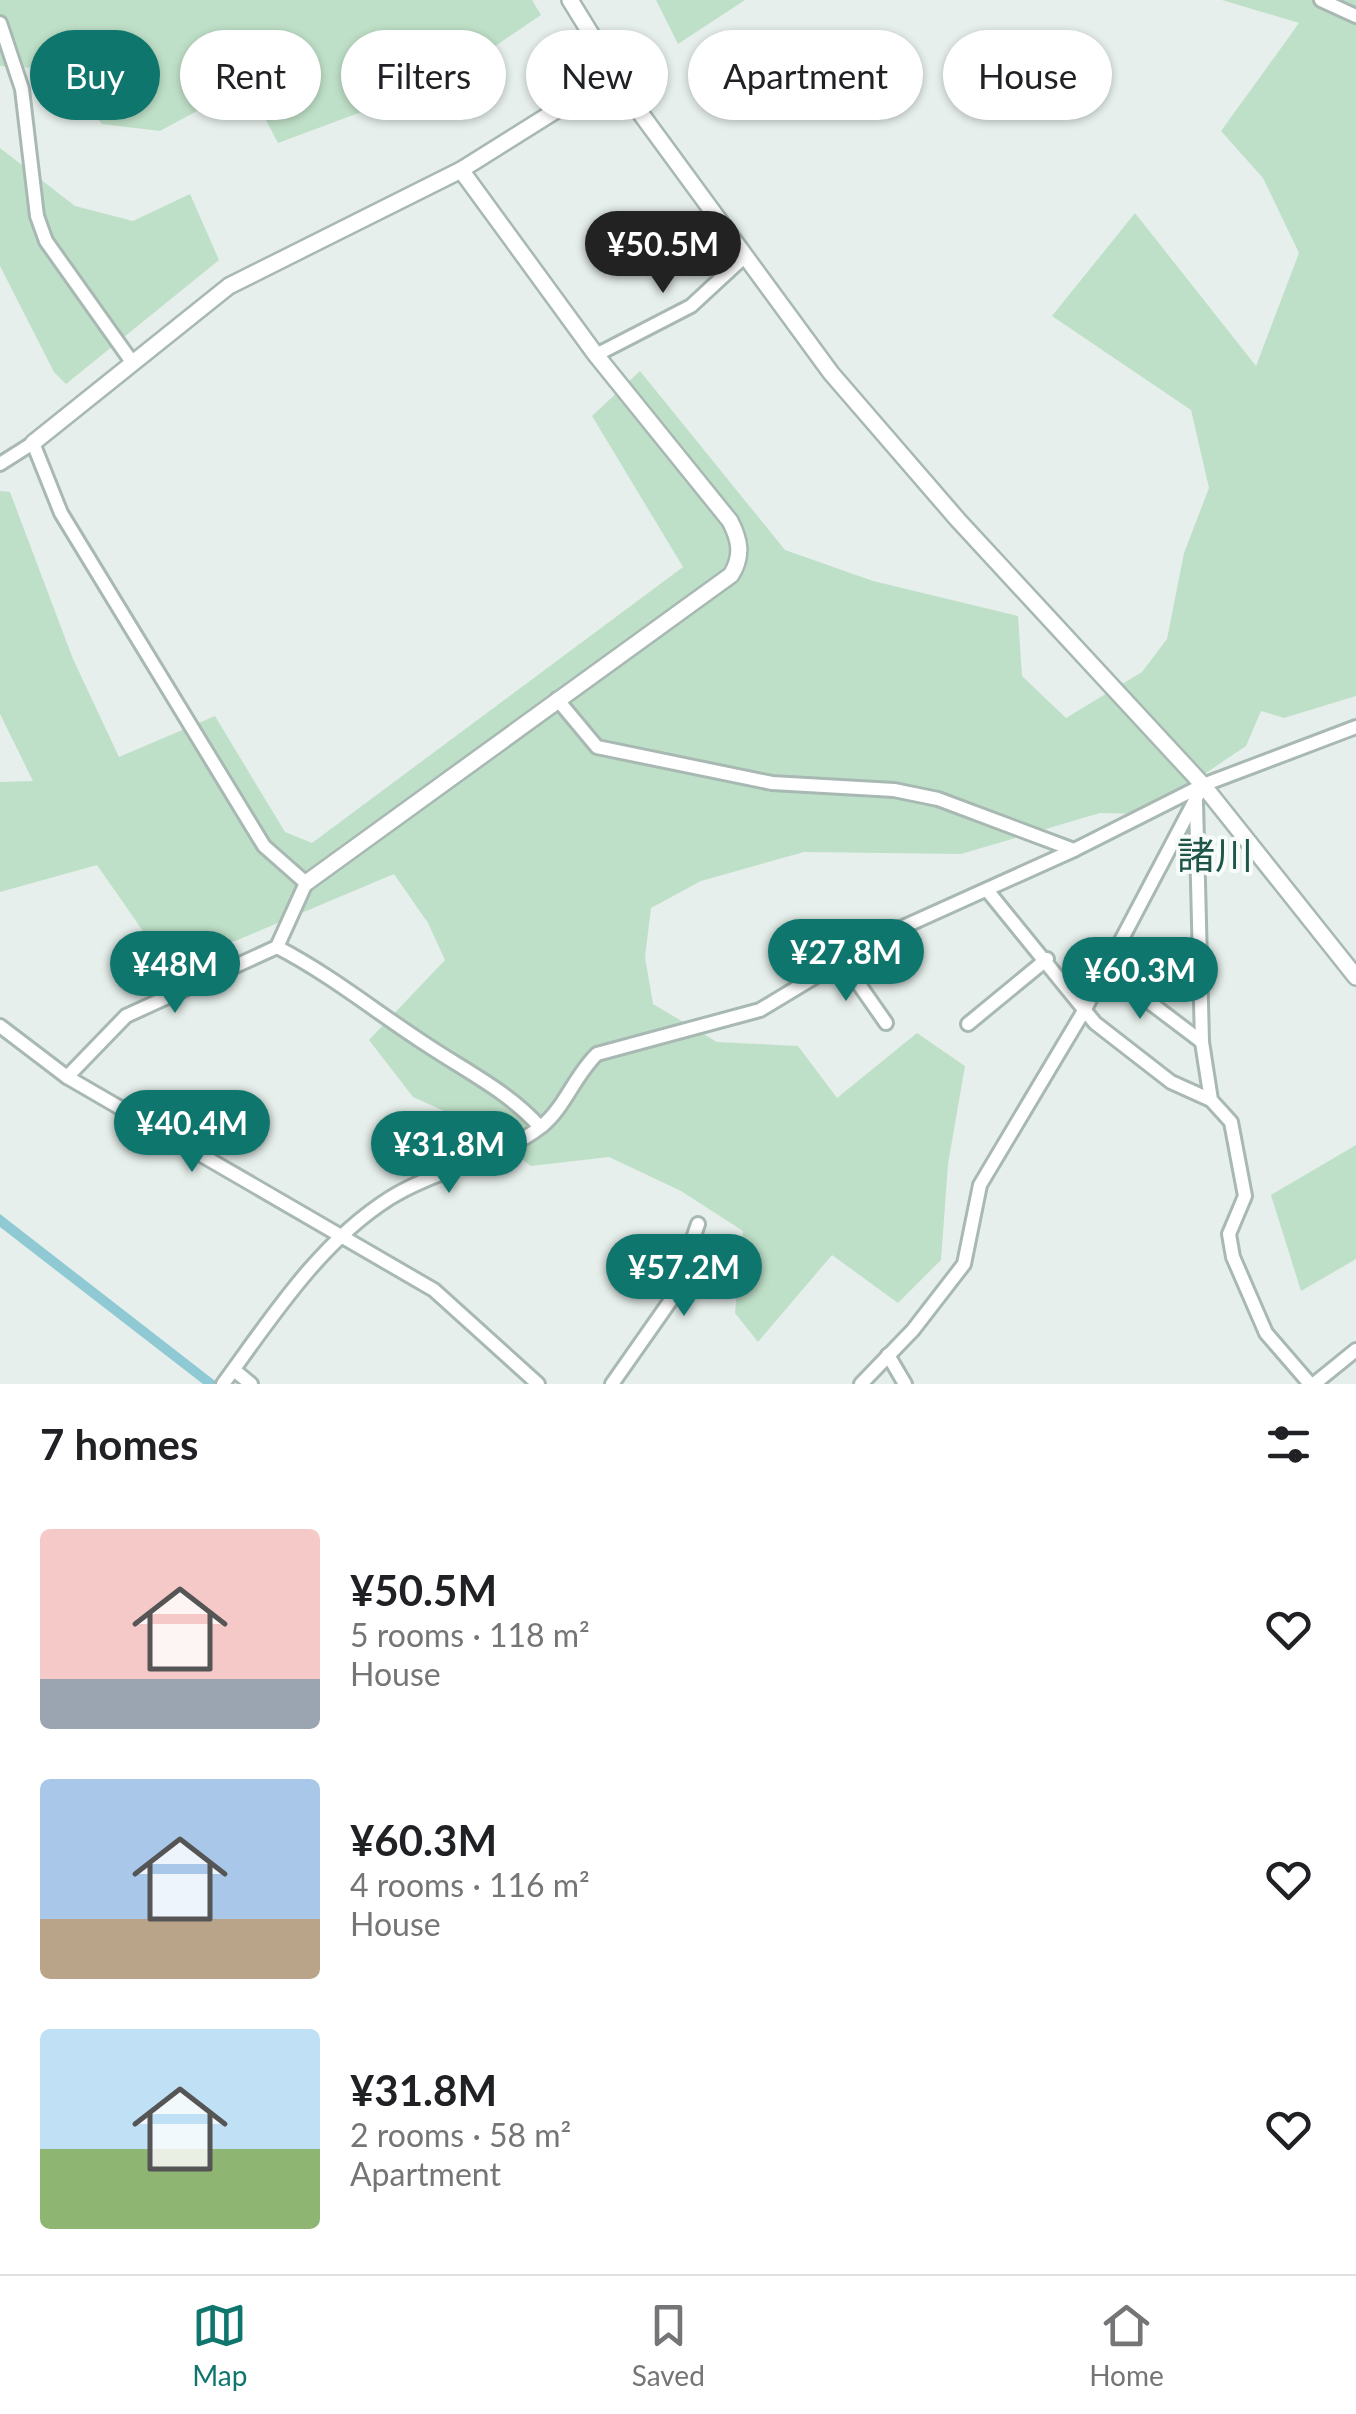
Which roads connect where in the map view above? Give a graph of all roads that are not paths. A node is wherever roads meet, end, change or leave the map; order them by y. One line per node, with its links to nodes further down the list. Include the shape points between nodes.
1 (570, 0): 5 (street)
2 (1322, 0): 3 (street)
3 (1356, 16)
4 (0, 22): 11 (street, via 22,90 46,241)
5 (588, 30)
6 (541, 120): 8 (street)
7 (647, 120): 9 (street)
8 (461, 170): 10 (street); 11 (street, via 229,286)
9 (744, 257): 10 (street, via 691,306); 16 (street, via 831,373)
10 (596, 355): 14 (street, via 730,521 739,538 739,562 732,576)
11 (132, 362): 12 (street)
12 (33, 443): 13 (street); 18 (street, via 61,513 264,846)
13 (0, 464)
14 (557, 698): 17 (street, via 597,747 772,783 938,798); 18 (street)
15 (1356, 727): 16 (street)
16 (1200, 792): 17 (street); 23 (street); 24 (street); 29 (street)
17 (1074, 850): 19 (street)
18 (306, 883): 20 (street)
19 (987, 890): 21 (street); 22 (street)
20 (277, 946): 30 (street, via 126,1016); 32 (street, via 336,978 520,1105)
21 (1047, 958): 25 (street); 27 (street)
22 (842, 960): 26 (street); 32 (street, via 760,1010 597,1054)
23 (1104, 967): 25 (street); 29 (street)
24 (1356, 977)
25 (1084, 1009): 31 (street, via 1170,1082); 35 (street, via 980,1185 964,1264)
26 (886, 1023)
27 (968, 1024)
28 (0, 1026): 30 (street)
29 (1202, 1042): 31 (street)
30 (68, 1077): 34 (street)
31 (1211, 1100): 44 (street, via 1231,1122 1245,1196 1229,1234 1234,1256 1266,1333)
32 (540, 1127): 34 (street, via 499,1152 394,1196)
33 (698, 1224): 41 (street, via 673,1297)
34 (338, 1236): 37 (street); 40 (street, via 434,1290)
35 (888, 1355): 42 (street); 43 (street)
36 (1354, 1355): 44 (street)
37 (234, 1370): 38 (street); 39 (street)
38 (224, 1384)
39 (251, 1384)
40 (538, 1384)
41 (612, 1384)
42 (860, 1384)
43 (905, 1384)
44 (1312, 1384)

